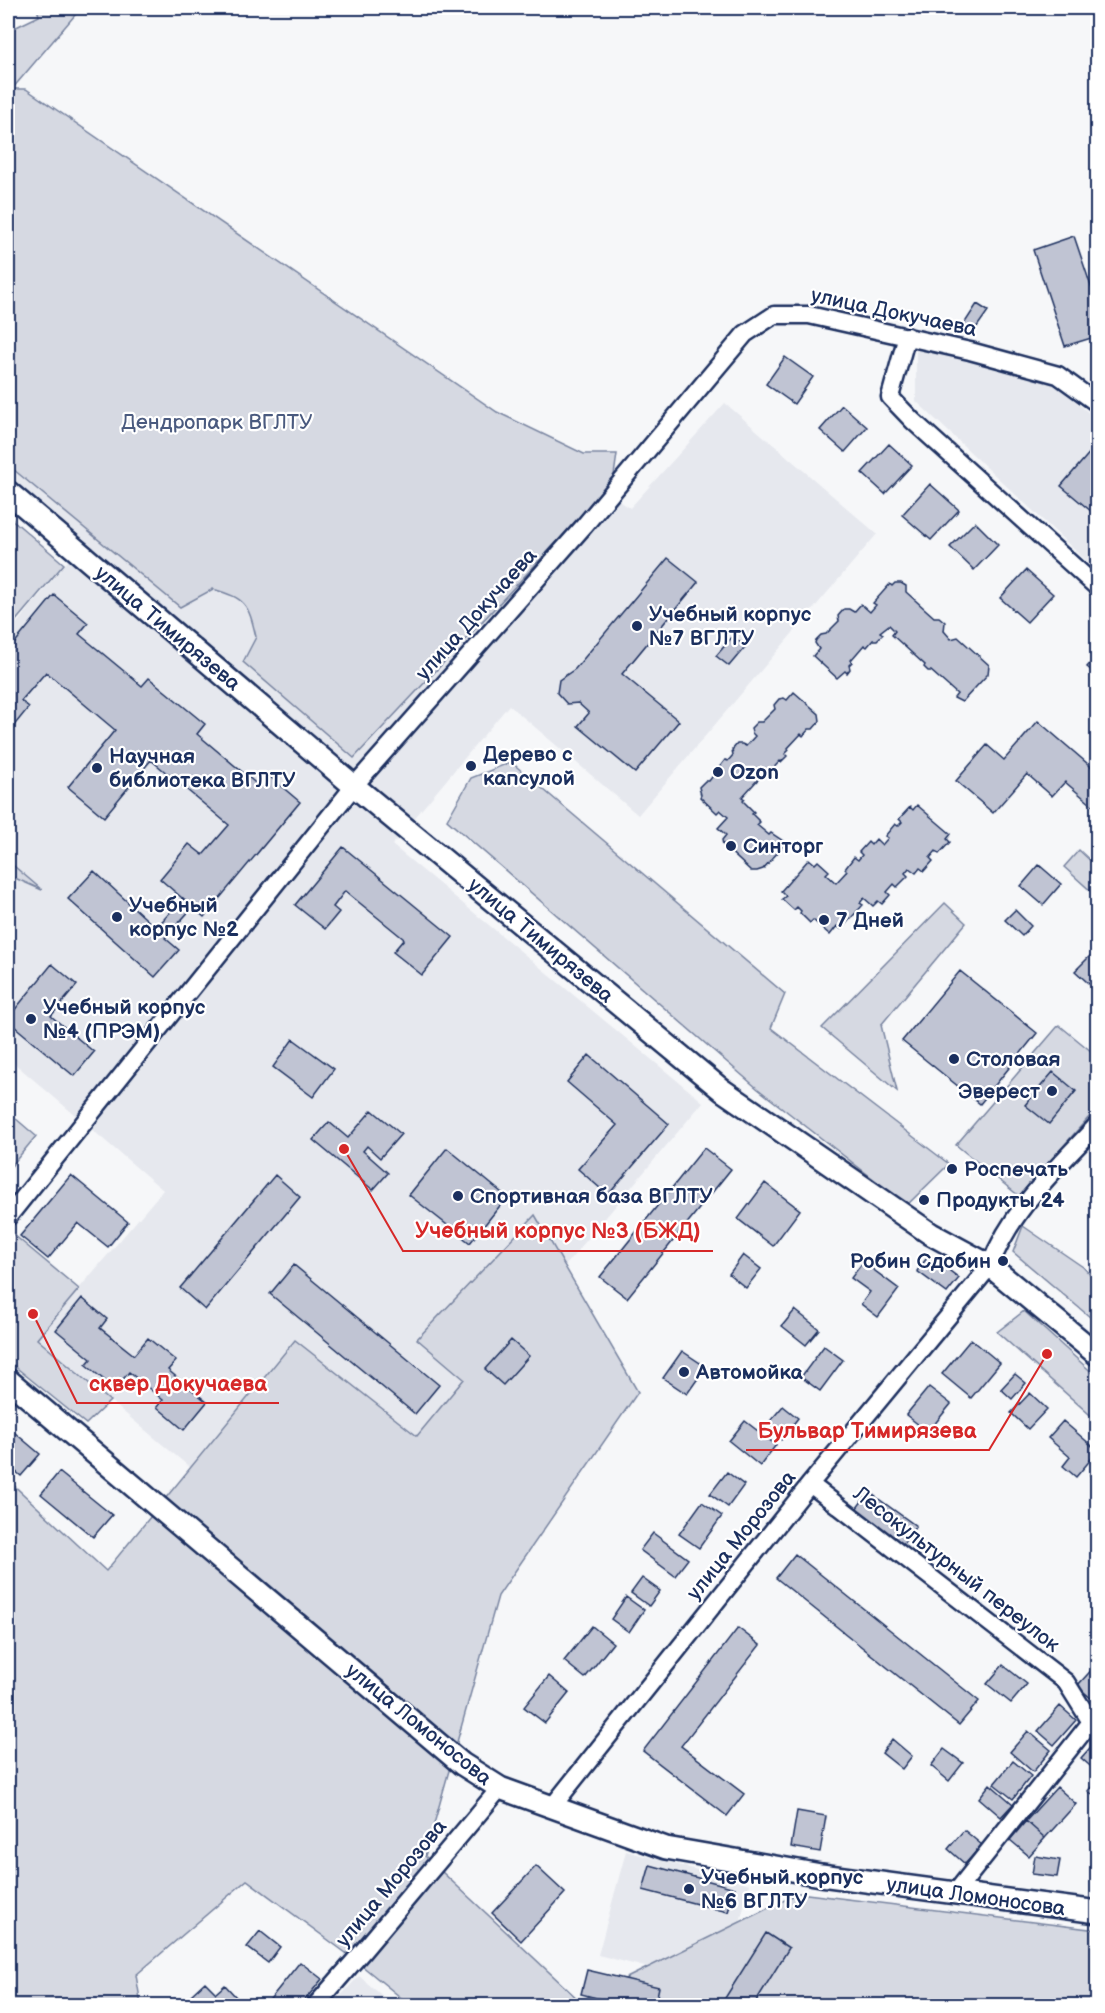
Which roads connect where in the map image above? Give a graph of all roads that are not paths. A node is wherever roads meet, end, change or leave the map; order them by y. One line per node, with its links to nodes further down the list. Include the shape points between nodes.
1 (907, 336): 2 (street, улица Докучаева, via 1058,375); 4 (street, via 890,397); 5 (street, улица Докучаева, via 809,315 774,315 745,334 597,511)
2 (1098, 404)
3 (8, 492): 5 (main road, улица Тимирязева)
4 (1098, 588)
5 (354, 786): 7 (street, улица Докучаева); 8 (main road, улица Тимирязева, via 722,1090 931,1234)
6 (1098, 1124): 8 (street, улица Морозова, via 1020,1209)
7 (8, 1217)
8 (990, 1266): 9 (main road, улица Тимирязева); 11 (street, улица Морозова)
9 (1098, 1355)
10 (8, 1380): 12 (main road, улица Ломоносова, via 462,1764)
11 (810, 1484): 13 (street, улица Морозова); 14 (street, Лесокультурный переулок, via 1066,1682 1091,1722)
12 (500, 1788): 13 (main road, улица Ломоносова); 16 (street, улица Морозова)
13 (552, 1807): 14 (main road, улица Ломоносова, via 666,1848 821,1875)
14 (956, 1892): 15 (main road, улица Ломоносова)
15 (1098, 1912)
16 (315, 2006)

